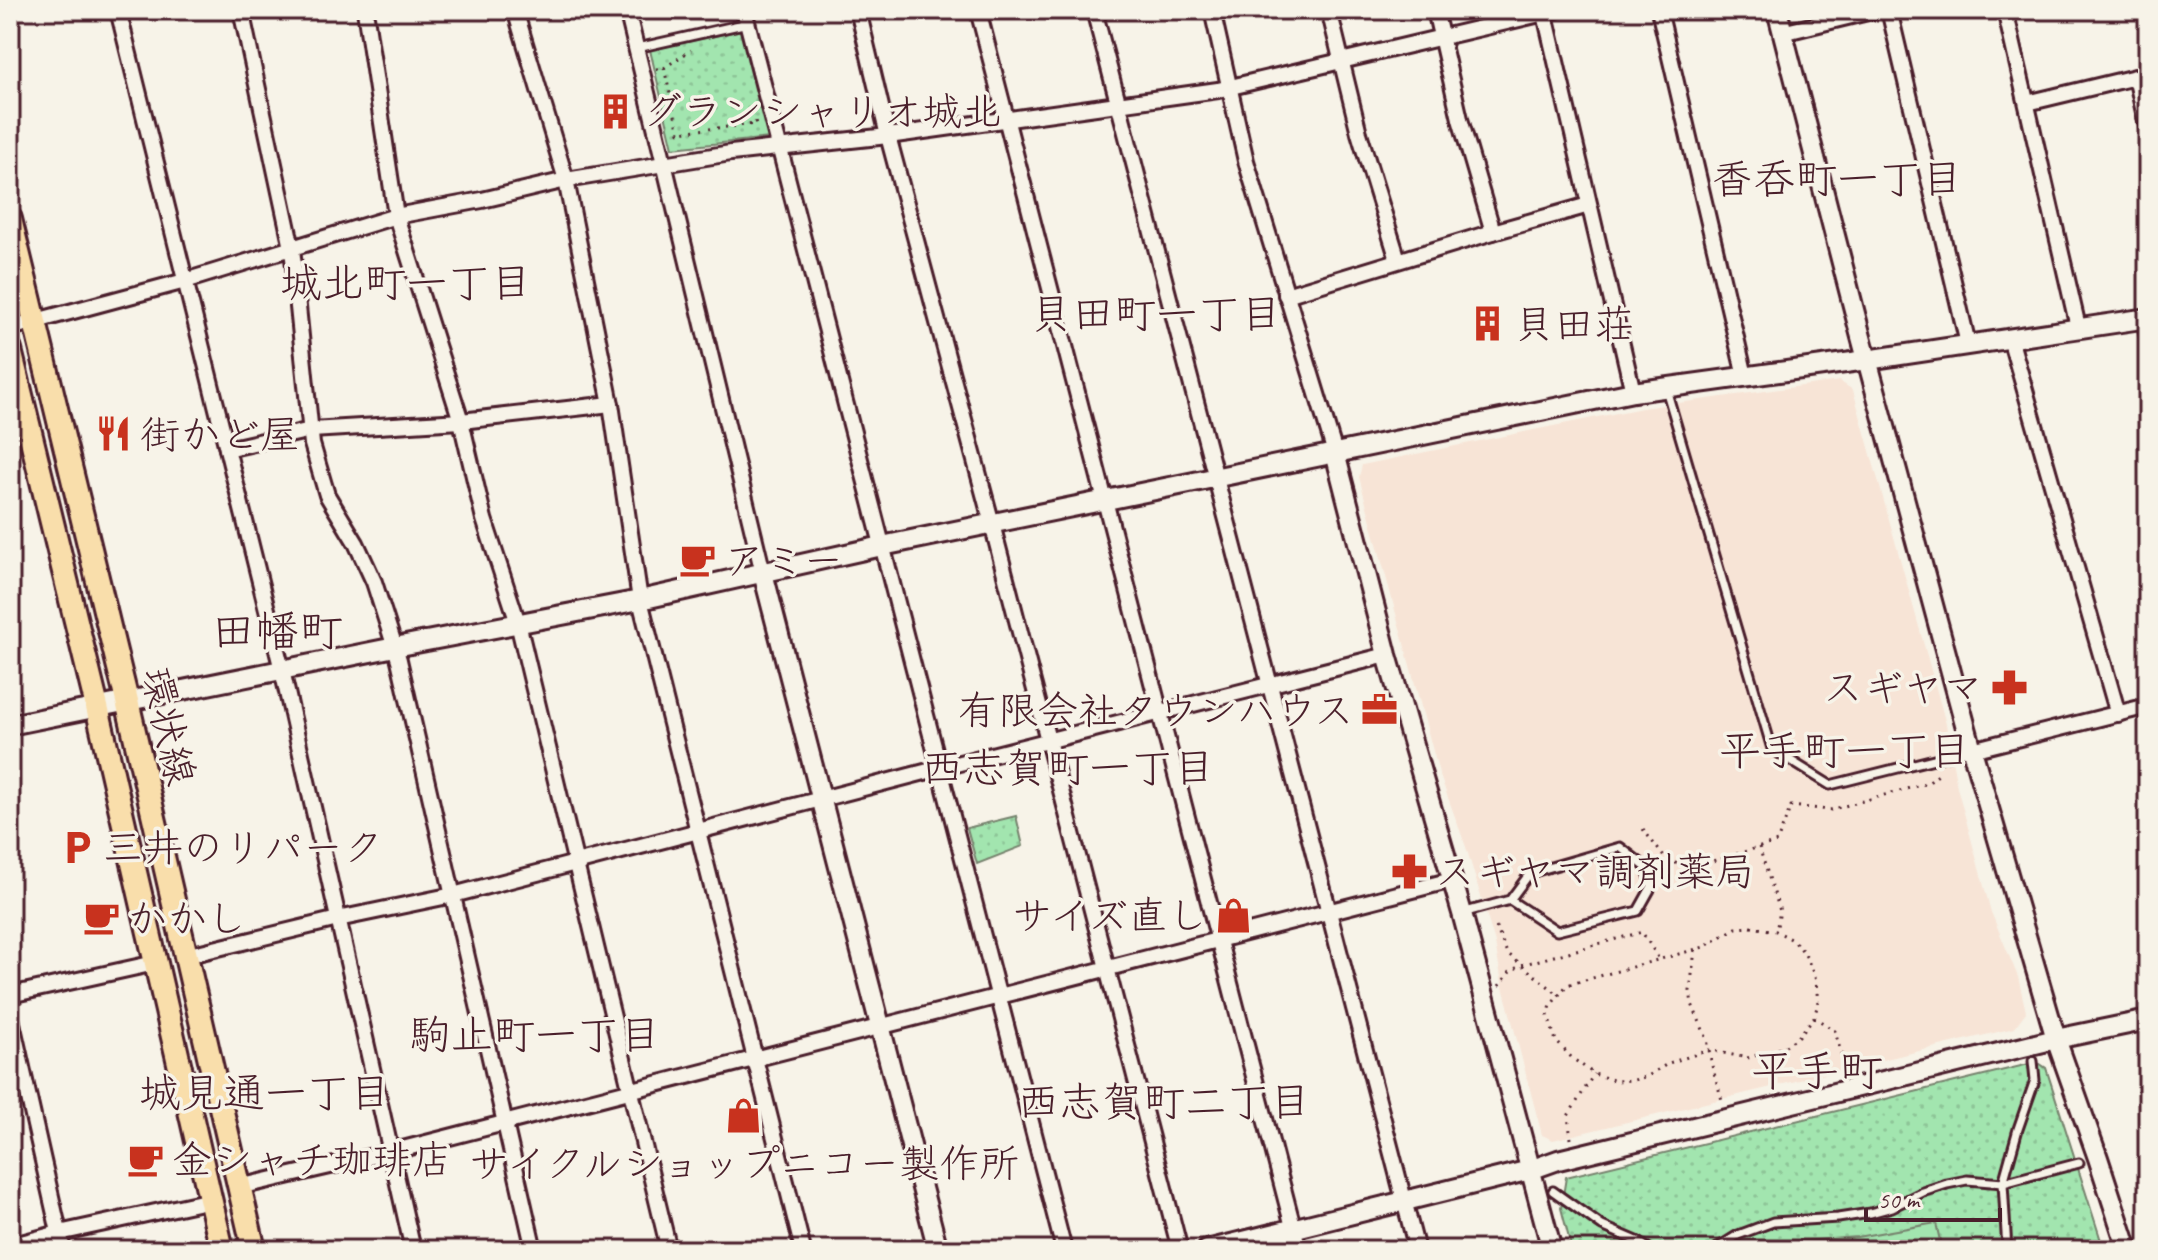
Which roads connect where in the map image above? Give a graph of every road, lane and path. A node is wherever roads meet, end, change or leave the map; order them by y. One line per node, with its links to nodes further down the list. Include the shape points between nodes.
1 (118, 10): 43 (street)
2 (241, 10): 41 (street)
3 (365, 10): 38 (street)
4 (515, 10): 36 (street)
5 (627, 10): 22 (street)
6 (858, 10): 33 (street)
7 (978, 10): 31 (street)
8 (1094, 10): 29 (street)
9 (1212, 10): 27 (street)
10 (1329, 10): 23 (street)
11 (1435, 10): 20 (street)
12 (1659, 10): 53 (street)
13 (1777, 10): 19 (street)
14 (1876, 10): 19 (street)
15 (1889, 10): 50 (street)
16 (2005, 10): 28 (street)
17 (1548, 11): 20 (street); 37 (street)
18 (746, 17): 22 (lane); 34 (street)
19 (1782, 33): 52 (street)
20 (1442, 38): 23 (street); 40 (street)
21 (698, 45): 24 (path)
22 (635, 49): 25 (street)
23 (1341, 61): 27 (street); 42 (street)
24 (664, 68): 25 (path); 30 (path, via 679,132 756,124)
25 (641, 73): 35 (street)
26 (2142, 76): 28 (street); 32 (street)
27 (1230, 86): 29 (street); 44 (street)
28 (2027, 103): 47 (street)
29 (1119, 104): 31 (street); 61 (street)
30 (753, 110)
31 (1007, 119): 33 (street); 62 (street)
32 (2148, 130)
33 (888, 136): 34 (street); 63 (street)
34 (781, 147): 35 (street); 64 (street)
35 (663, 164): 36 (street); 65 (street)
36 (566, 180): 38 (street); 56 (street)
37 (1589, 205): 40 (street); 55 (street)
38 (396, 216): 41 (street); 57 (street)
39 (10, 219): 45 (main road, 環状線)
40 (1493, 232): 42 (street)
41 (292, 248): 43 (street); 58 (street)
42 (1398, 260): 44 (street)
43 (185, 281): 45 (street); 59 (street)
44 (1286, 295): 60 (street)
45 (35, 321): 48 (street); 72 (main road, 環状線)
46 (2147, 324): 47 (street)
47 (2078, 327): 49 (street)
48 (10, 328)
49 (2010, 338): 50 (street); 76 (street)
50 (1968, 344): 52 (street)
51 (10, 350): 74 (main road, 環状線)
52 (1867, 360): 53 (street); 79 (street)
53 (1745, 376): 54 (street)
54 (1666, 388): 55 (street); 79 (lane, via 1772,749 1830,785)
55 (1633, 392): 60 (street)
56 (611, 404): 57 (street); 66 (street)
57 (461, 421): 58 (street); 67 (street, via 484,519)
58 (311, 430): 59 (street); 68 (street, via 327,495 374,582)
59 (227, 449): 70 (street)
60 (1335, 453): 61 (street); 69 (street)
61 (1216, 477): 62 (street); 71 (street)
62 (1103, 500): 63 (street); 75 (street)
63 (992, 524): 64 (street); 78 (street)
64 (882, 546): 65 (street); 80 (street)
65 (763, 573): 66 (street); 82 (street)
66 (640, 600): 67 (street); 84 (street)
67 (518, 623): 68 (street); 86 (street)
68 (395, 647): 70 (street); 88 (street)
69 (1387, 655): 71 (street); 87 (street)
70 (282, 670): 72 (street); 92 (street)
71 (1271, 685): 75 (street); 90 (street)
72 (127, 701): 74 (street); 97 (main road, 環状線)
73 (2148, 706): 76 (street)
74 (97, 707): 77 (street); 99 (main road, 環状線)
75 (1160, 712): 78 (street); 95 (street)
76 (2118, 714): 79 (street)
77 (10, 725)
78 (1048, 742): 80 (street); 101 (street)
79 (1972, 750): 110 (street)
80 (940, 768): 82 (street); 105 (street)
81 (1942, 772): 85 (path, via 1928,783 1830,810 1791,806 1777,842)
82 (822, 800): 84 (street); 109 (street)
83 (1643, 829): 85 (path, via 1667,861 1692,867)
84 (699, 831): 86 (street); 112 (street)
85 (1759, 847): 94 (path, via 1780,911)
86 (575, 863): 88 (street); 116 (street)
87 (1452, 880): 90 (street); 91 (street)
88 (453, 895): 92 (street); 118 (street)
89 (1510, 900): 89 (lane, via 1530,873 1620,847 1647,868 1652,886 1638,911 1557,931); 91 (lane)
90 (1329, 912): 95 (street); 127 (street)
91 (1462, 913): 122 (street)
92 (338, 919): 97 (street); 120 (street)
93 (1496, 927): 100 (path, via 1507,953)
94 (1776, 931): 96 (path, via 1736,928); 107 (path, via 1799,946 1812,967 1818,991)
95 (1219, 940): 101 (street); 128 (street)
96 (1695, 950): 98 (path); 111 (path, via 1690,991)
97 (185, 956): 124 (main road, 環状線)
98 (1660, 959): 100 (path, via 1642,932); 104 (path, via 1567,985)
99 (155, 963): 103 (street); 126 (main road, 環状線)
100 (1521, 965): 102 (path); 104 (path)
101 (1107, 969): 105 (street); 140 (street)
102 (1499, 986)
103 (10, 995)
104 (1559, 995): 114 (path, via 1548,1016 1556,1041)
105 (999, 996): 109 (street); 139 (street)
106 (10, 1014): 129 (street)
107 (1814, 1017): 111 (path, via 1799,1036 1776,1050 1747,1058); 115 (path, via 1835,1031)
108 (2148, 1020): 110 (street)
109 (881, 1027): 112 (street); 138 (street)
110 (2056, 1039): 122 (street); 148 (street)
111 (1709, 1050): 114 (path, via 1634,1080); 117 (path)
112 (755, 1059): 116 (street); 137 (street)
113 (2033, 1061): 123 (lane, via 2035,1080)
114 (1594, 1074): 119 (path, via 1568,1116)
115 (1847, 1074)
116 (630, 1090): 118 (street); 136 (street)
117 (1723, 1103)
118 (505, 1122): 120 (street); 135 (street)
119 (1571, 1140)
120 (391, 1152): 124 (street); 134 (street)
121 (2079, 1163): 123 (lane)
122 (1530, 1170): 127 (street); 144 (street)
123 (2003, 1183): 146 (lane, via 1967,1180 1870,1213 1773,1222); 147 (lane)
124 (239, 1187): 133 (main road, 環状線)
125 (1553, 1191): 145 (lane, via 1602,1226)
126 (211, 1200): 129 (street); 132 (main road, 環状線)
127 (1404, 1201): 128 (street); 143 (street)
128 (1293, 1229): 141 (street); 142 (street)
129 (59, 1233): 130 (street); 131 (street)
130 (10, 1246)
131 (63, 1250)
132 (222, 1250)
133 (254, 1250)
134 (413, 1250)
135 (534, 1250)
136 (669, 1250)
137 (803, 1250)
138 (938, 1250)
139 (1064, 1250)
140 (1180, 1250)
141 (1207, 1250)
142 (1299, 1250)
143 (1417, 1250)
144 (1552, 1250)
145 (1651, 1250)
146 (1714, 1250)
147 (2007, 1250)
148 (2128, 1250)

